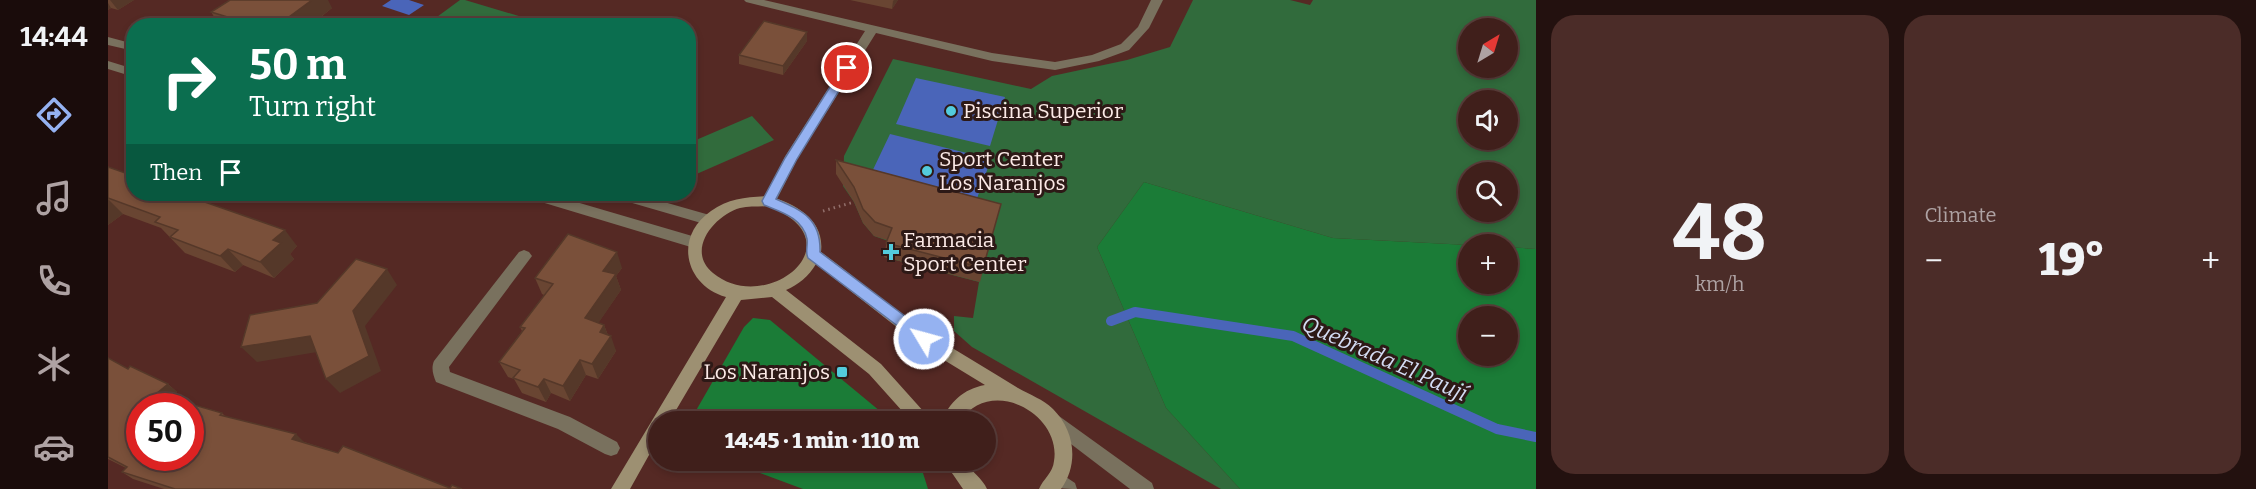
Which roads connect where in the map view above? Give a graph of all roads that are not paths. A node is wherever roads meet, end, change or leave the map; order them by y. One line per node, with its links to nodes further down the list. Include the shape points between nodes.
1 (750, 0): 3 (street)
2 (1157, 0): 3 (street, via 1143,28 1125,47 1055,66 992,57)
3 (873, 28): 10 (street, via 791,158)
4 (108, 41): 5 (street)
5 (126, 46)
6 (108, 65): 7 (street)
7 (126, 71)
8 (556, 201): 12 (street)
9 (644, 201): 11 (street)
10 (769, 201): 11 (main road, via 738,204); 13 (main road, via 798,214 808,226 814,240)
11 (708, 220): 12 (main road)
12 (694, 242): 16 (main road, via 694,255 702,274 721,288)
13 (813, 254): 15 (main road, via 797,279); 17 (main road, via 927,342)
14 (524, 256): 23 (street, via 440,366 442,377 564,423)
15 (776, 291): 16 (main road); 19 (main road, via 875,369)
16 (737, 293): 18 (main road)
17 (1012, 393): 20 (main road, via 977,395); 21 (main road, via 1040,407)
18 (666, 411)
19 (914, 411)
20 (956, 411)
21 (1051, 418): 25 (main road, via 1064,449); 28 (street)
22 (648, 441): 26 (main road)
23 (611, 448)
24 (960, 471): 27 (main road)
25 (1054, 487)
26 (620, 489)
27 (978, 489)
28 (1145, 489)

